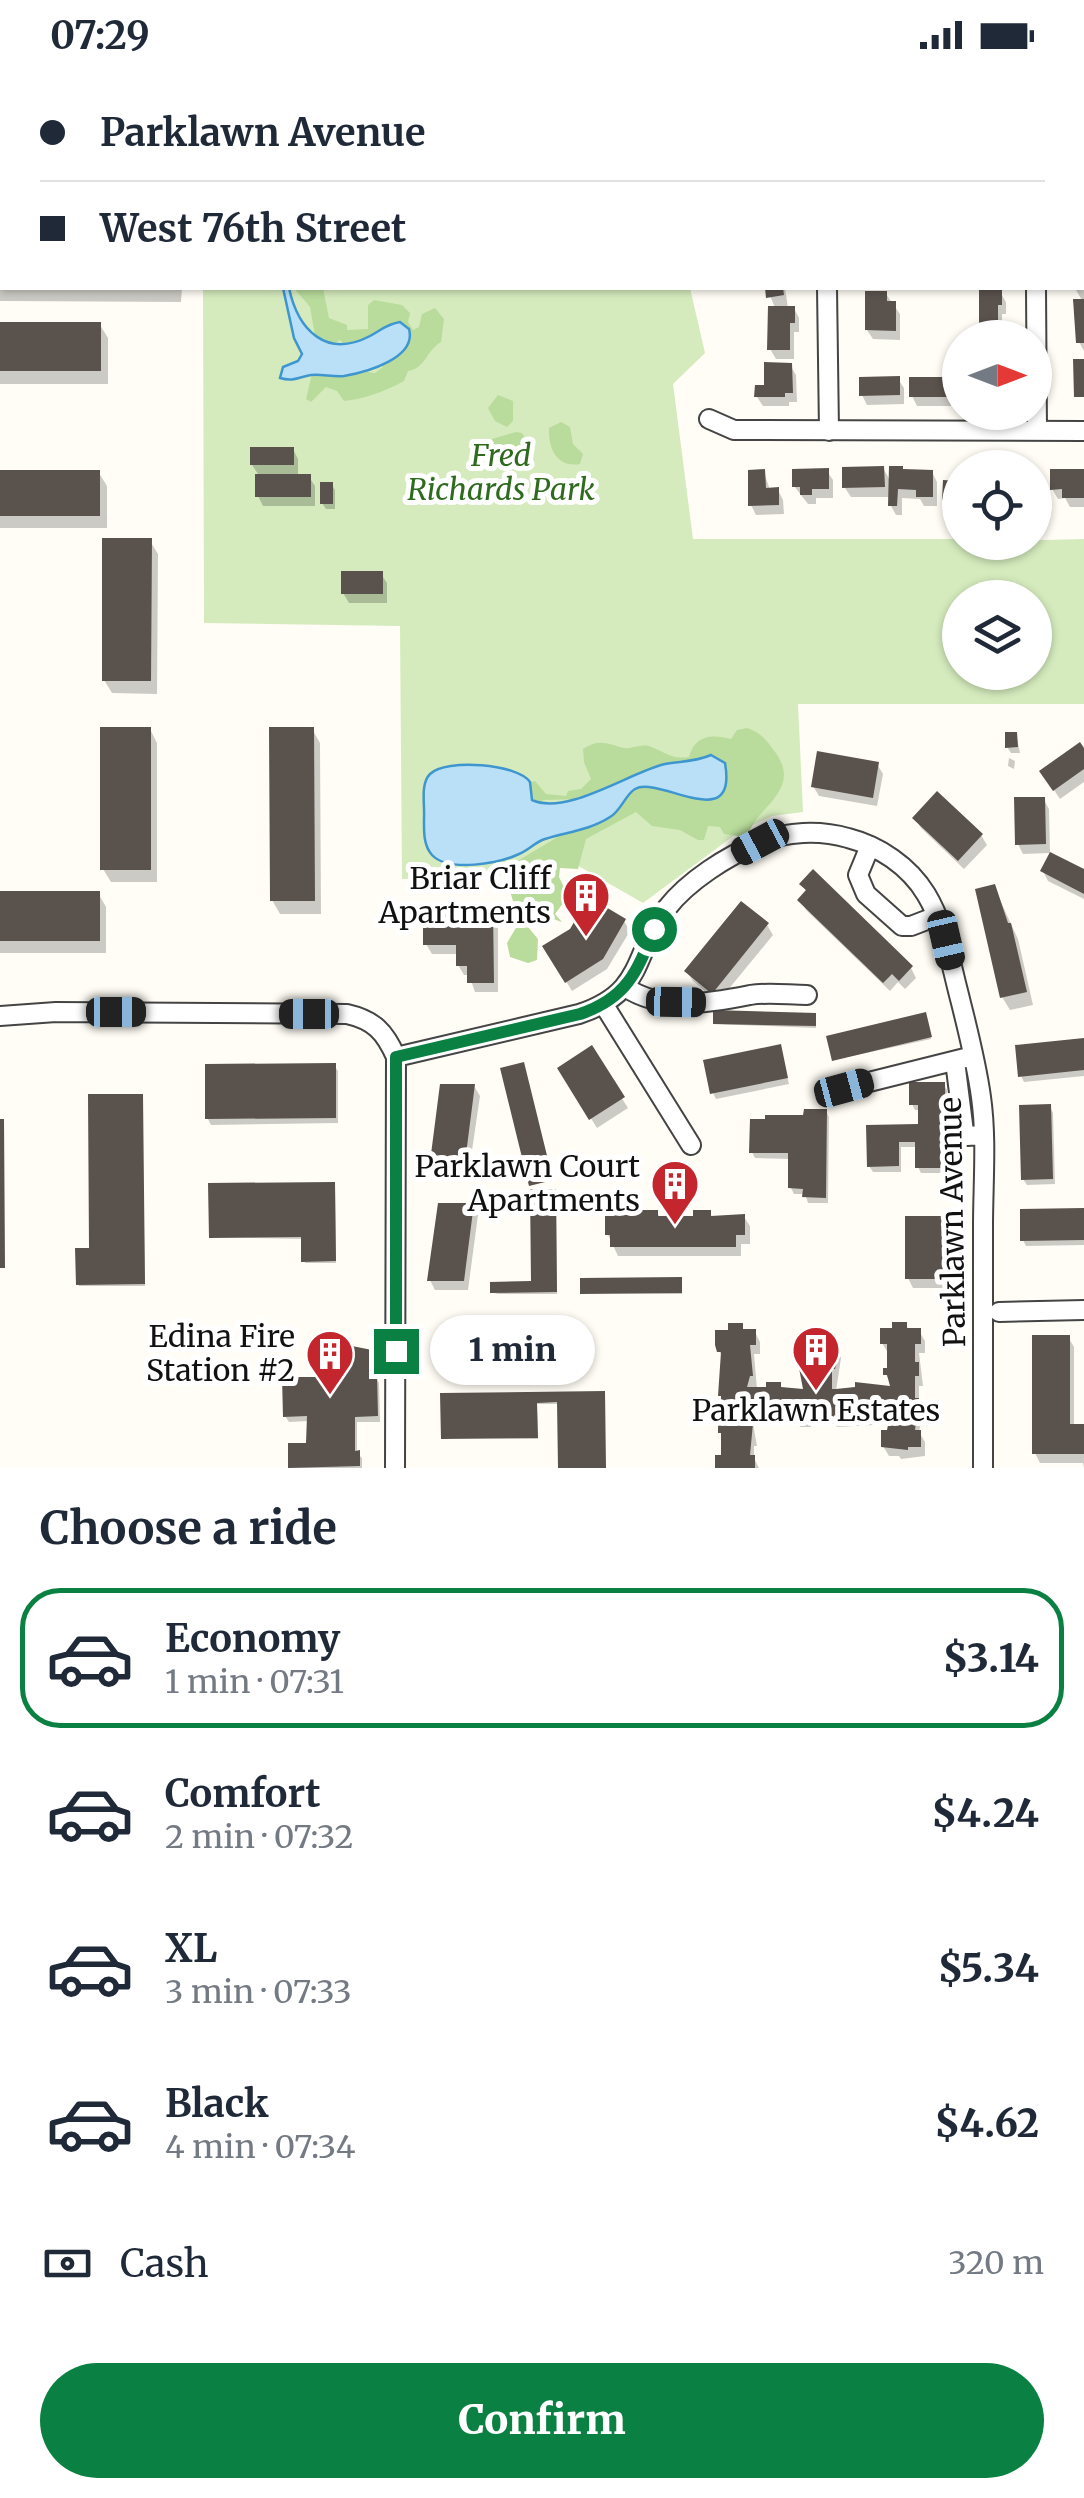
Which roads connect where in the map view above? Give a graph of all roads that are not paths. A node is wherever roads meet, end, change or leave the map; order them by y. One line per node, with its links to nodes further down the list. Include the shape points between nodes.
1 (827, 290): 4 (street)
2 (1036, 290): 5 (street)
3 (709, 419): 4 (street, via 734,430)
4 (829, 431): 5 (street)
5 (1037, 431): 6 (street)
6 (1084, 432)
7 (870, 846): 8 (street, Parklawn Avenue, via 906,870); 8 (street, via 858,875 866,894 902,926); 9 (street, Parklawn Avenue, via 812,833 760,842 738,854 668,907)
8 (937, 916): 14 (street, Parklawn Avenue)
9 (625, 987): 10 (street, via 676,1002); 11 (street, Parklawn Avenue)
10 (807, 995)
11 (604, 1005): 13 (street, Parklawn Avenue); 16 (street)
12 (0, 1016): 13 (street, via 347,1014 368,1019 386,1034)
13 (396, 1057): 19 (street)
14 (964, 1059): 15 (street); 20 (street, Parklawn Avenue, via 982,1100)
15 (844, 1088)
16 (691, 1145)
17 (1084, 1310): 18 (street)
18 (999, 1312)
19 (396, 1468)
20 (983, 1468)

